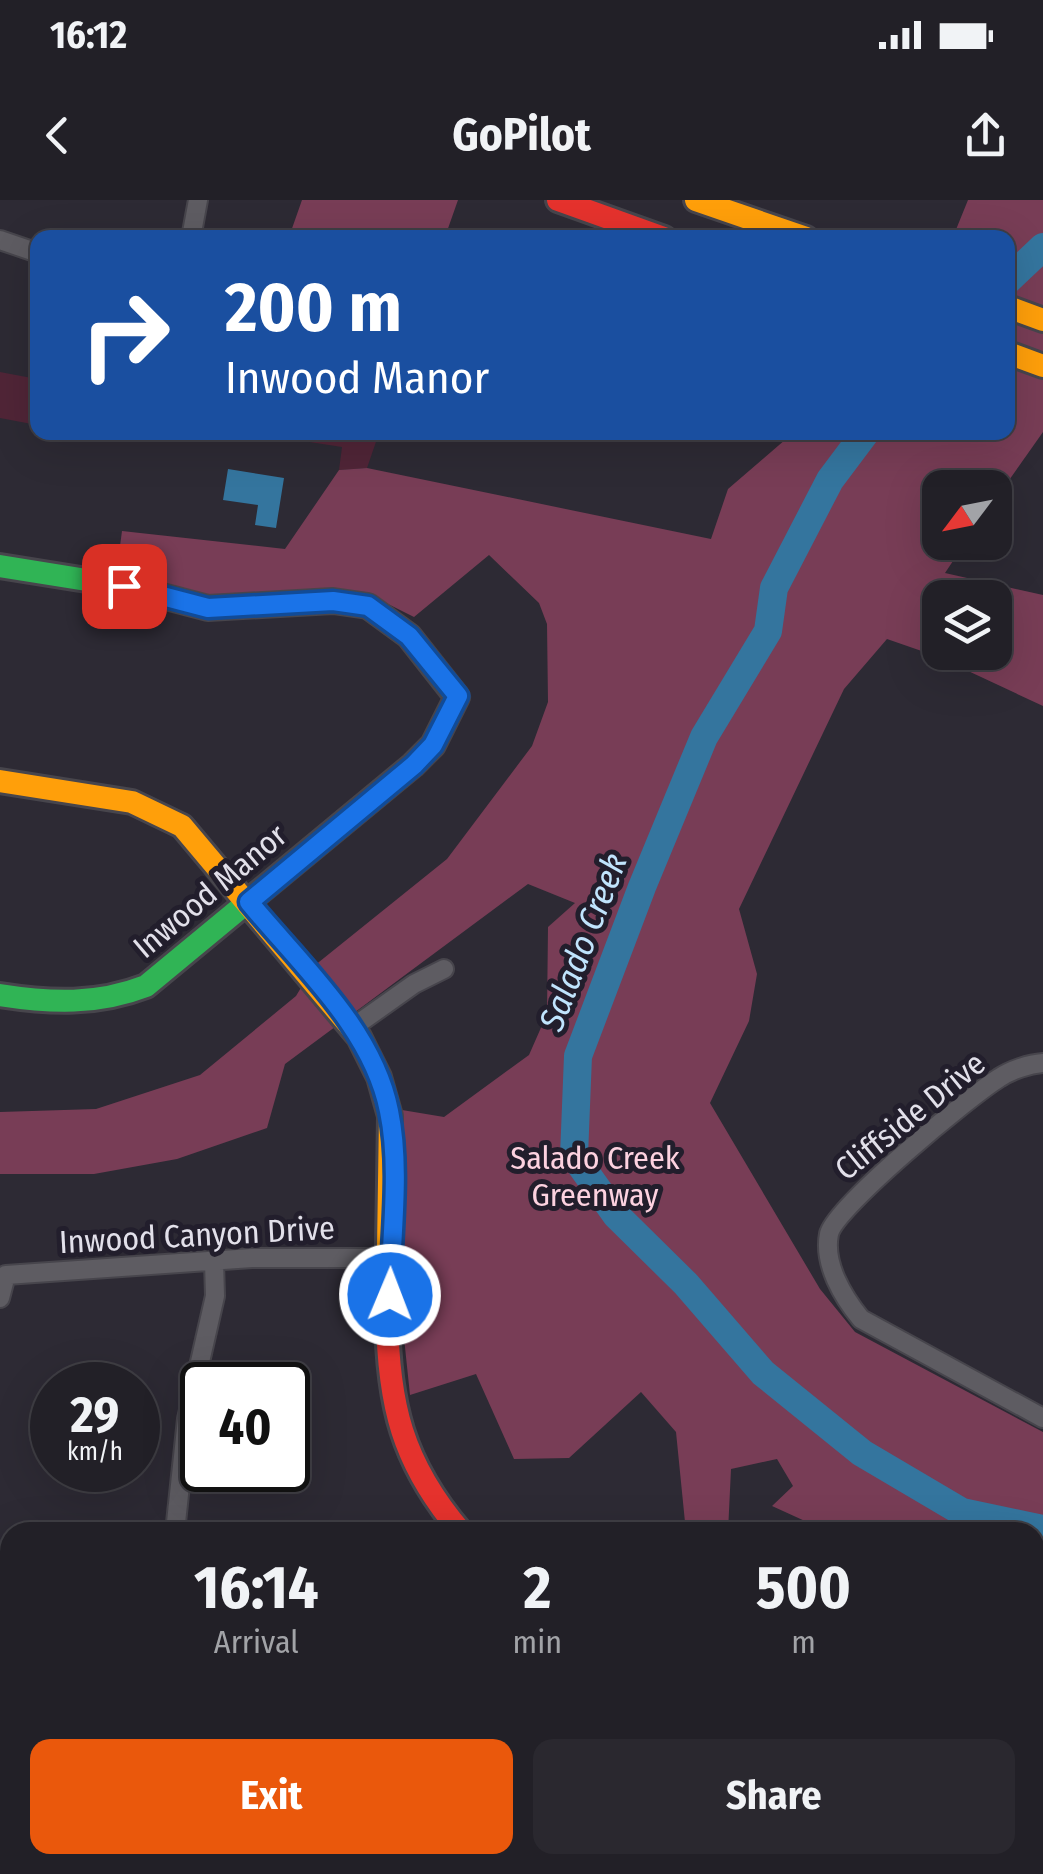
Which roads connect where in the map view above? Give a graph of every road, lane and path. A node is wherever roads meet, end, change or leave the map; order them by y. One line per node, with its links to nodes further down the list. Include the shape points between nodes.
1 (198, 200): 4 (street)
2 (558, 200): 5 (street)
3 (696, 200): 6 (street)
4 (192, 230)
5 (642, 230)
6 (783, 230)
7 (0, 240): 8 (street)
8 (30, 250)
9 (1015, 310): 10 (street)
10 (1043, 320)
11 (1015, 356): 12 (street)
12 (1043, 366)
13 (0, 566): 15 (street, Inwood Manor, via 208,608 333,601 368,606 409,636 458,696 433,745 414,765)
14 (0, 781): 15 (street, via 158,811 193,836)
15 (249, 902): 17 (street, Inwood Manor, via 165,972 122,997 66,1005); 18 (street)
16 (444, 970): 18 (street)
17 (0, 995)
18 (352, 1028): 20 (street, via 379,1077 390,1116)
19 (1043, 1062): 23 (street, Cliffside Drive, via 1000,1078 852,1199 829,1233 829,1257 861,1319)
20 (390, 1258): 21 (street, Inwood Canyon Drive); 25 (street, via 389,1369 398,1427 424,1492)
21 (214, 1261): 22 (street, Inwood Canyon Drive, via 6,1275); 24 (street, via 216,1296 186,1418)
22 (0, 1298)
23 (1043, 1418)
24 (177, 1522)
25 (452, 1522)

